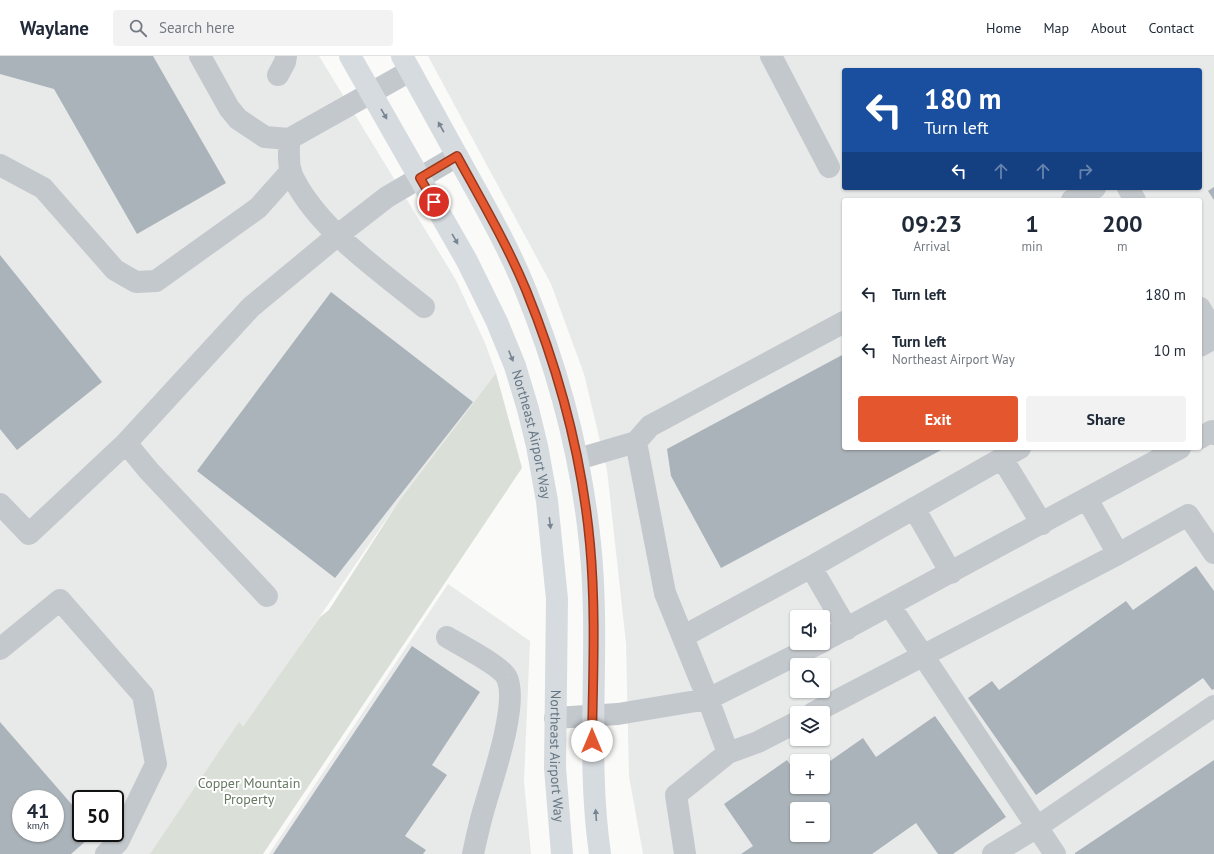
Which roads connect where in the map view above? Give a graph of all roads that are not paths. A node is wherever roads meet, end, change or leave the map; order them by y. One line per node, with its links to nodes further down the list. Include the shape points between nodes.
1 (200, 56): 6 (lane, via 229,108 238,119 265,137)
2 (350, 56): 5 (main road, Northeast Airport Way)
3 (771, 56): 9 (lane)
4 (406, 63): 5 (lane); 7 (main road, one-way to 4)
5 (371, 92): 6 (lane); 11 (main road, Northeast Airport Way, one-way to 11)
6 (289, 139): 10 (lane)
7 (457, 156): 11 (lane); 26 (main road, via 505,244 526,289 561,388)
8 (0, 165): 10 (lane, via 43,188 115,270 136,282 156,281 258,208)
9 (829, 167)
10 (291, 171): 14 (lane, via 311,206)
11 (420, 178): 14 (lane, via 388,197); 48 (main road, Northeast Airport Way, one-way to 48, via 468,261 497,322 515,366 537,446 548,509 557,599)
12 (1091, 190): 13 (lane)
13 (1076, 198)
14 (338, 235): 15 (lane); 22 (lane, via 251,307)
15 (424, 307)
16 (1202, 311): 18 (lane)
17 (842, 323): 21 (lane, via 650,426)
18 (1214, 332)
19 (1214, 338): 20 (lane)
20 (1202, 345)
21 (636, 442): 26 (lane); 38 (lane, via 665,593)
22 (126, 443): 28 (lane, via 29,534); 35 (lane, via 149,471)
23 (1171, 450): 25 (lane)
24 (1011, 453): 29 (lane); 30 (lane)
25 (1153, 454): 27 (lane)
26 (578, 459): 47 (main road, via 594,591)
27 (1087, 499): 30 (lane); 32 (lane)
28 (0, 504)
29 (914, 508): 33 (lane); 34 (lane)
30 (1042, 524): 34 (lane)
31 (1214, 553): 32 (lane, via 1188,515)
32 (1118, 554): 43 (lane)
33 (811, 567): 37 (lane); 38 (lane)
34 (951, 573): 36 (lane)
35 (267, 596)
36 (890, 606): 37 (lane); 43 (lane)
37 (847, 629): 40 (lane)
38 (684, 636): 44 (lane)
39 (447, 637): 53 (lane, via 499,669 507,677 510,688 507,730)
40 (830, 638)
41 (0, 649): 52 (lane, via 60,600 143,695 156,764 118,842)
42 (806, 650): 44 (lane)
43 (923, 655): 45 (lane); 51 (lane)
44 (708, 699): 47 (lane); 50 (lane)
45 (826, 706)
46 (1214, 706): 51 (lane)
47 (592, 716): 48 (lane); 55 (main road, one-way to 47, via 592,765)
48 (555, 718): 54 (main road, Northeast Airport Way, via 555,768)
49 (790, 726): 50 (lane)
50 (728, 754): 56 (lane, via 676,795)
51 (1037, 827): 57 (lane); 58 (lane)
52 (106, 854)
53 (473, 854)
54 (562, 854)
55 (600, 854)
56 (685, 854)
57 (993, 854)
58 (1055, 854)

